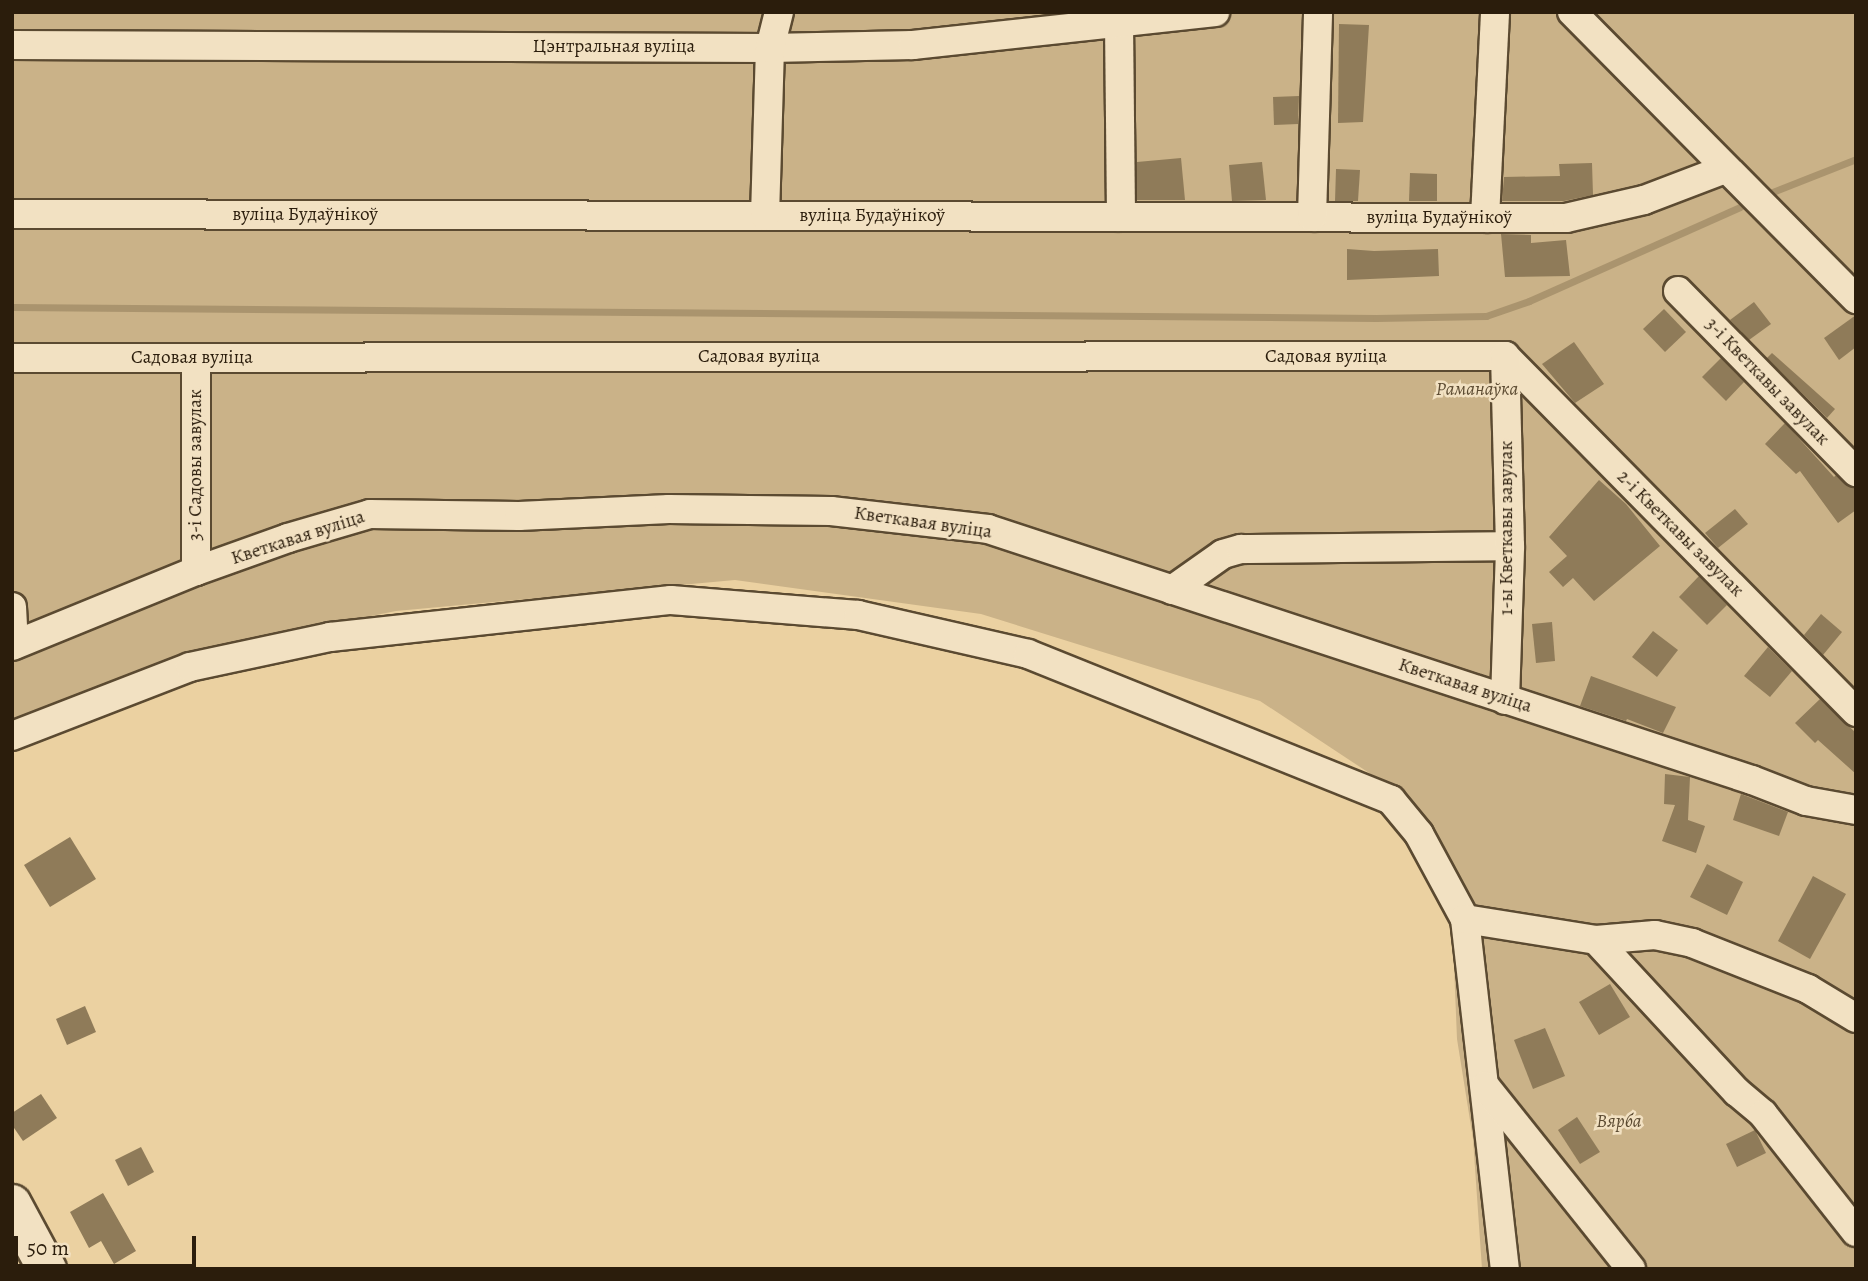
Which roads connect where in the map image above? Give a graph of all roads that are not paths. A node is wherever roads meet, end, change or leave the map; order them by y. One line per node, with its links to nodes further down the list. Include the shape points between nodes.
1 (779, 12): 8 (street)
2 (1215, 12): 6 (street, Цэнтральная вуліца)
3 (1318, 12): 13 (street)
4 (1495, 12): 14 (street)
5 (1572, 12): 9 (street)
6 (1119, 23): 8 (street, Цэнтральная вуліца, via 913,45); 12 (street)
7 (12, 45): 8 (street, Цэнтральная вуліца)
8 (770, 48): 11 (street)
9 (1725, 169): 14 (street, вуліца Будаўнікоў, via 1644,200 1566,218); 16 (street)
10 (12, 214): 11 (street, вуліца Будаўнікоў)
11 (765, 216): 12 (street, вуліца Будаўнікоў)
12 (1121, 217): 13 (street, вуліца Будаўнікоў)
13 (1311, 218): 14 (street, вуліца Будаўнікоў)
14 (1485, 218)
15 (1678, 291): 20 (street, 3-і Кветкавы завулак)
16 (1856, 299)
17 (1505, 356): 19 (street, Садовая вуліца); 21 (street, 1-ы Кветкавы завулак); 27 (street, 2-і Кветкавы завулак)
18 (12, 358): 19 (street, Садовая вуліца)
19 (196, 358): 22 (street, 3-і Садовы завулак)
20 (1856, 472)
21 (1510, 546): 23 (street, via 1241,549 1223,554); 26 (street, 1-ы Кветкавы завулак)
22 (195, 571): 23 (street, Кветкавая вуліца, via 370,514 831,511 988,529); 25 (street, Кветкавая вуліца)
23 (1172, 590): 26 (street, Кветкавая вуліца)
24 (12, 607): 25 (street)
25 (13, 645)
26 (1505, 699): 29 (street, Кветкавая вуліца, via 1806,801)
27 (1856, 712)
28 (12, 736): 30 (street, via 190,667 330,637 671,600 858,615 1028,654 1391,800 1419,834)
29 (1856, 810)
30 (1465, 919): 31 (street); 33 (street)
31 (1596, 940): 32 (street, via 1655,935 1692,943 1808,989); 35 (street, via 1737,1092 1763,1114)
32 (1856, 1018)
33 (1485, 1086): 37 (street); 38 (street)
34 (12, 1204): 36 (main road)
35 (1856, 1232)
36 (47, 1269)
37 (1505, 1269)
38 (1631, 1269)

